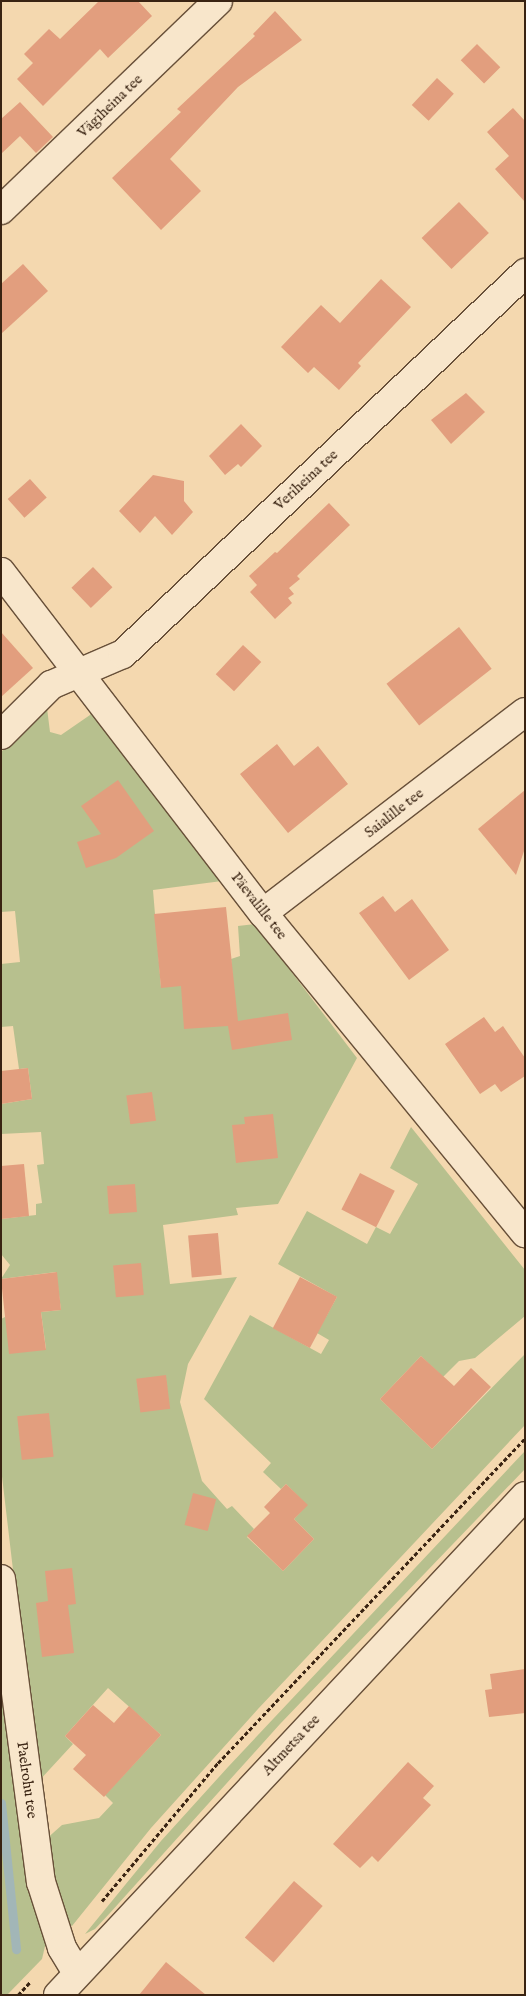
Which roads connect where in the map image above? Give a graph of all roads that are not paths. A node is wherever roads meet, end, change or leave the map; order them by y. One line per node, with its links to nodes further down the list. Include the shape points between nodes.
1 (218, 1): 2 (street, Vägiheina tee)
2 (1, 210)
3 (525, 273): 5 (street, Veriheina tee, via 123,654)
4 (1, 572): 5 (street, Päevalille tee)
5 (79, 674): 7 (street, via 51,685); 8 (street, Päevalille tee)
6 (525, 712): 8 (street, Saialille tee)
7 (1, 735)
8 (264, 913): 9 (street, Päevalille tee)
9 (525, 1233)
10 (525, 1496): 12 (street, Altmetsa tee)
11 (1, 1579): 12 (street, Paelrohu tee, via 41,1882 62,1948)
12 (77, 1974): 13 (street, Altmetsa tee)
13 (58, 1995)

